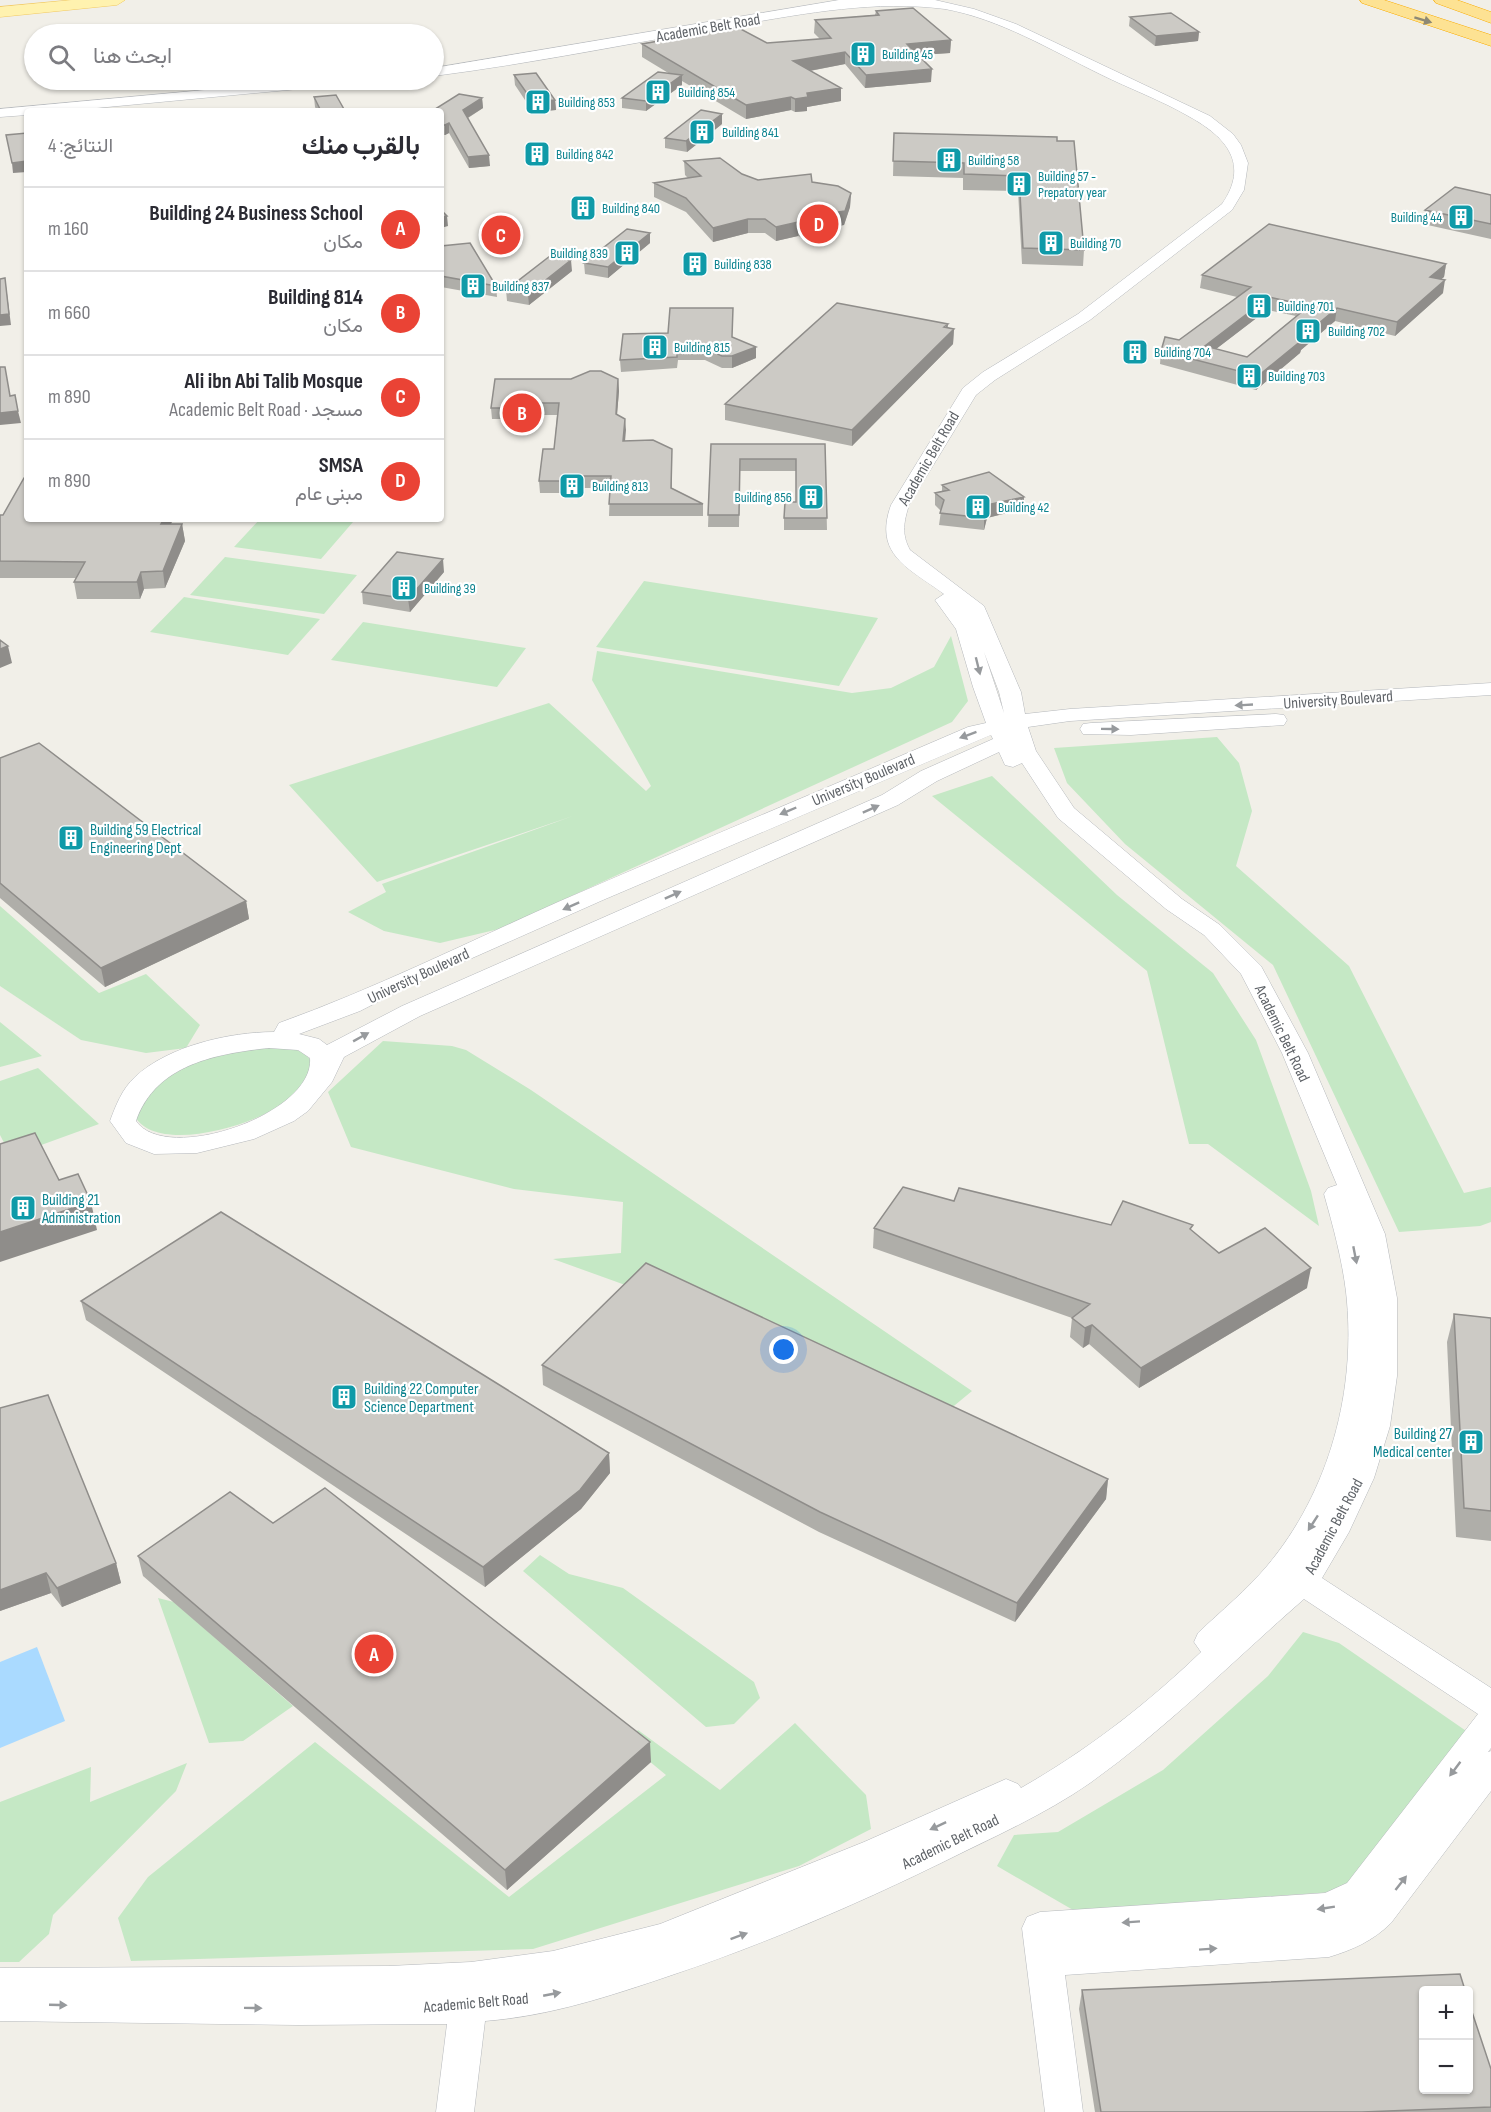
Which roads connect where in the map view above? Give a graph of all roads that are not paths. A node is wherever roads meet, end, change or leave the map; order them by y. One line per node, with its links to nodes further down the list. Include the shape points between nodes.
1 (31, 0): 6 (main road)
2 (117, 0): 9 (main road)
3 (1368, 0): 11 (highway, one-way to 11)
4 (1436, 0): 7 (highway)
5 (1442, 0): 7 (highway)
6 (0, 3)
7 (1472, 5): 8 (highway); 10 (highway)
8 (1491, 6)
9 (0, 12)
10 (1491, 18)
11 (1491, 41)
12 (444, 72): 22 (street, Academic Belt Road, via 827,8 868,4 924,6 987,21 1170,109 1217,142 1229,169 1226,188 1215,203 1060,321 954,389 939,407 879,511 878,544 888,559 944,599 962,617)
13 (256, 90): 15 (street)
14 (263, 90): 16 (street)
15 (72, 108)
16 (93, 108)
17 (24, 113): 18 (street)
18 (0, 115): 19 (street)
19 (24, 115)
20 (1491, 689): 22 (street, University Boulevard, one-way to 22, via 1070,715)
21 (1491, 702): 22 (street, University Boulevard, one-way to 21, via 1131,729)
22 (1009, 731): 23 (street, University Boulevard, one-way to 23, via 947,743); 24 (street, University Boulevard, one-way to 22, via 890,800); 27 (street, Academic Belt Road, via 1028,786 1058,818 1206,939 1249,985 1332,1177 1351,1234 1362,1294 1364,1361 1348,1451)
23 (595, 895): 24 (street, via 617,892 632,898 633,908); 25 (street, University Boulevard, one-way to 25, via 351,1006 288,1029)
24 (625, 916): 26 (street, University Boulevard, one-way to 24, via 333,1052 378,1028)
25 (283, 1040): 26 (street, via 312,1046 323,1058); 26 (street, University Boulevard, via 240,1043 176,1062 134,1095 126,1106 123,1121 138,1139 153,1144 210,1142 281,1116 299,1105)
26 (323, 1076)
27 (1294, 1574): 28 (street); 33 (street, Academic Belt Road, via 1142,1709 993,1802 663,1940)
28 (1491, 1705)
29 (1491, 1722): 31 (street, one-way to 31, via 1360,1894 1350,1901 1325,1909)
30 (1491, 1765): 31 (street, one-way to 30, via 1329,1941 1347,1935 1378,1912)
31 (1043, 1944): 36 (street)
32 (0, 1985): 33 (street, Academic Belt Road)
33 (470, 1992): 34 (street, Academic Belt Road, one-way to 33, via 298,2008); 35 (street)
34 (0, 2004)
35 (455, 2112)
36 (1064, 2112)

